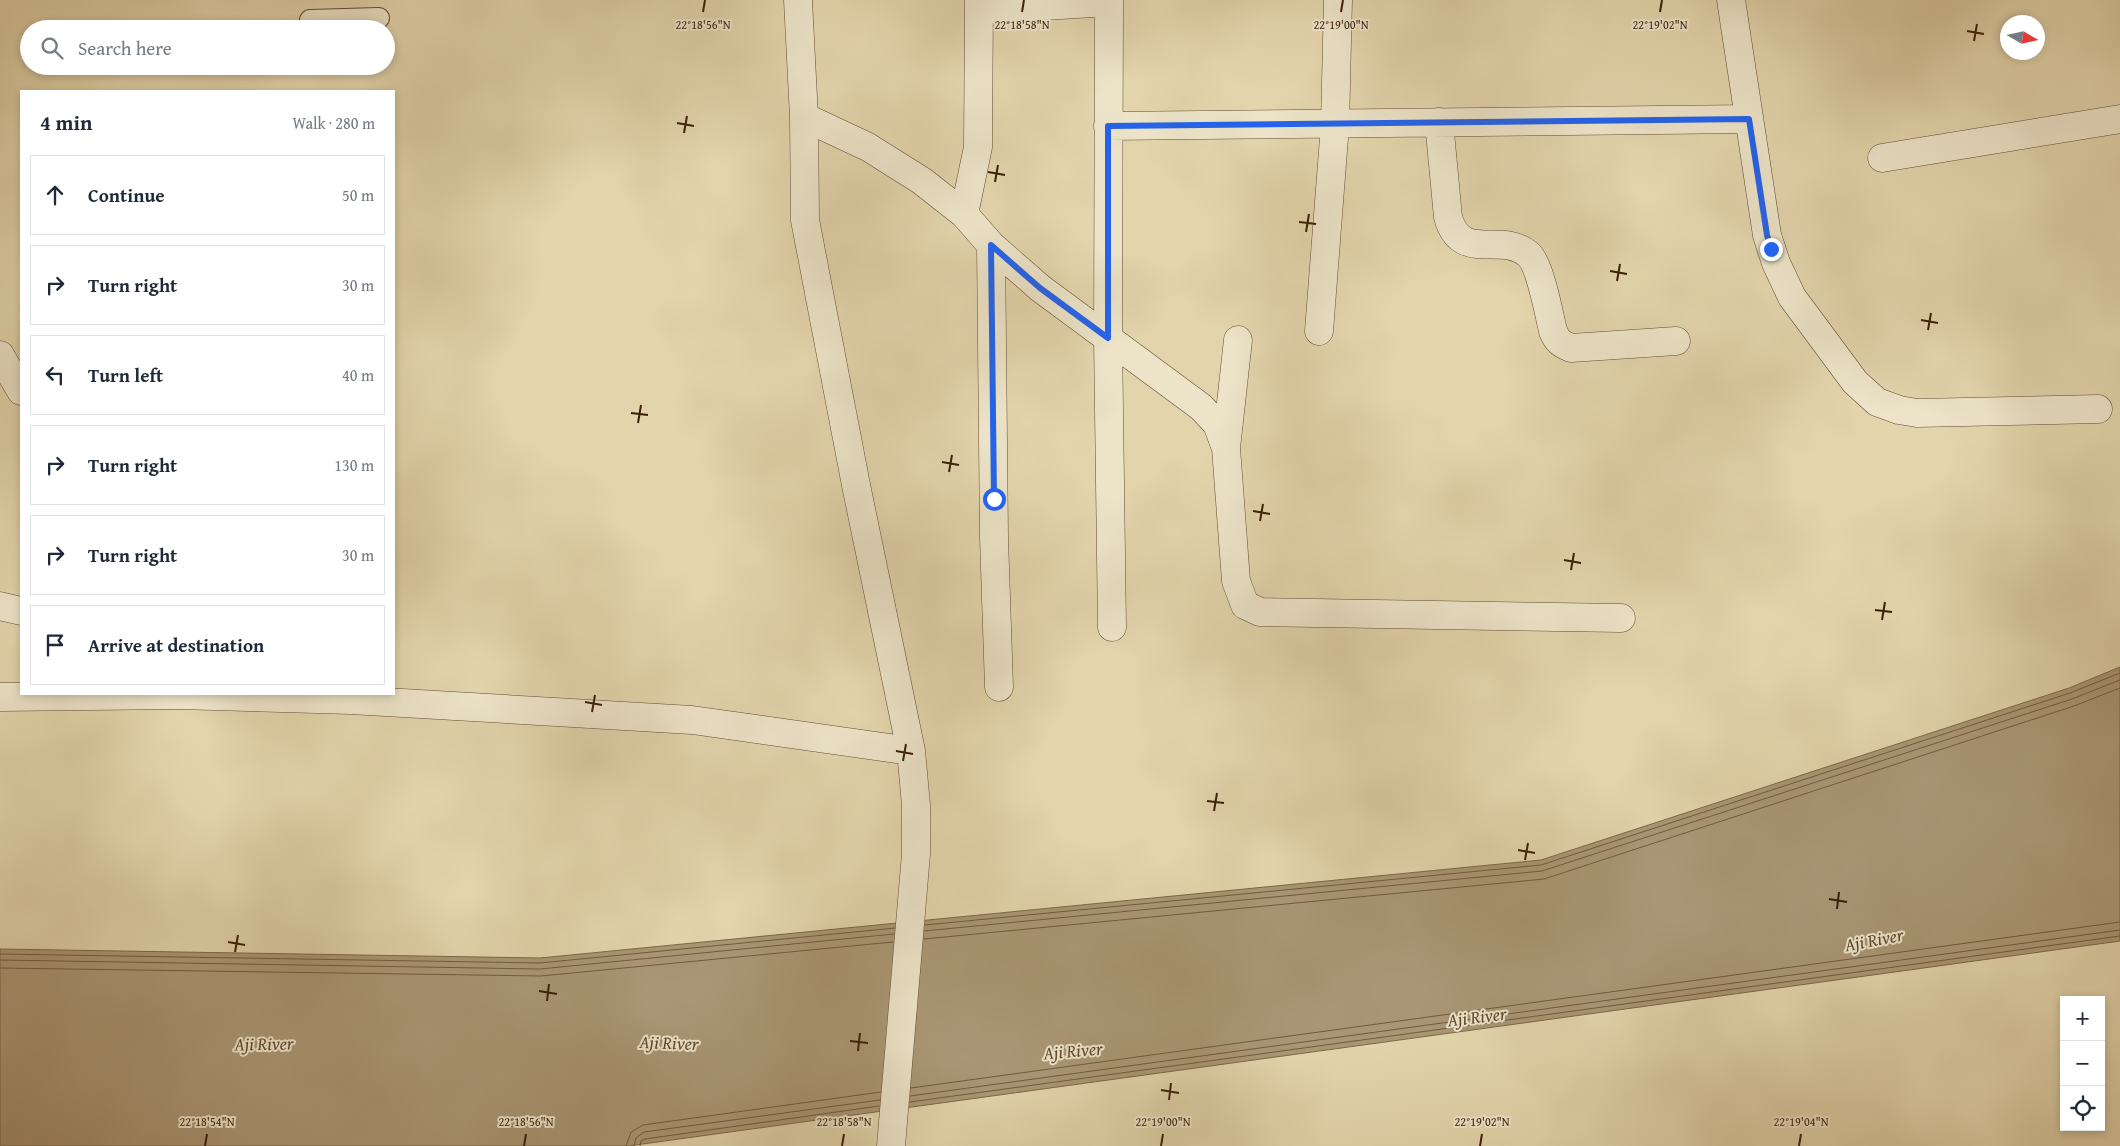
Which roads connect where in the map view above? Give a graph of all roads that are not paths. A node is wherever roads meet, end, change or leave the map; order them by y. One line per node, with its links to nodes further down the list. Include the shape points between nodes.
1 (798, 0): 9 (street)
2 (1338, 0): 13 (street)
3 (1731, 0): 10 (street)
4 (1109, 1): 5 (street); 14 (street)
5 (979, 5): 16 (street, via 978,147)
6 (345, 9): 7 (lane); 8 (lane)
7 (379, 18)
8 (310, 20)
9 (804, 117): 16 (street, via 868,147 922,181); 34 (street, via 805,220)
10 (1749, 119): 12 (street); 24 (street, via 1767,235 1776,263 1792,297 1855,382 1877,402 1917,413)
11 (2120, 119): 15 (street)
12 (1439, 122): 13 (street); 21 (street, via 1451,230 1468,243 1510,247 1528,254 1535,264 1553,331 1562,344 1572,348)
13 (1335, 125): 14 (street); 18 (street)
14 (1108, 126): 19 (street)
15 (1882, 158)
16 (964, 214): 17 (street)
17 (991, 245): 19 (street, via 1040,288); 30 (street, via 994,538)
18 (1319, 331)
19 (1108, 338): 25 (street, via 1201,407 1217,424); 29 (street)
20 (1238, 340): 25 (street)
21 (1676, 341)
22 (0, 355): 23 (street)
23 (20, 389)
24 (2098, 409)
25 (1226, 448): 28 (street, via 1236,581 1246,605 1260,612)
26 (0, 606): 27 (street)
27 (20, 610)
28 (1621, 618)
29 (1112, 627)
30 (1000, 687)
31 (48, 695): 33 (street)
32 (139, 695): 34 (street, via 351,700 692,720)
33 (0, 696)
34 (911, 752): 35 (street, via 916,854)
35 (891, 1146)

